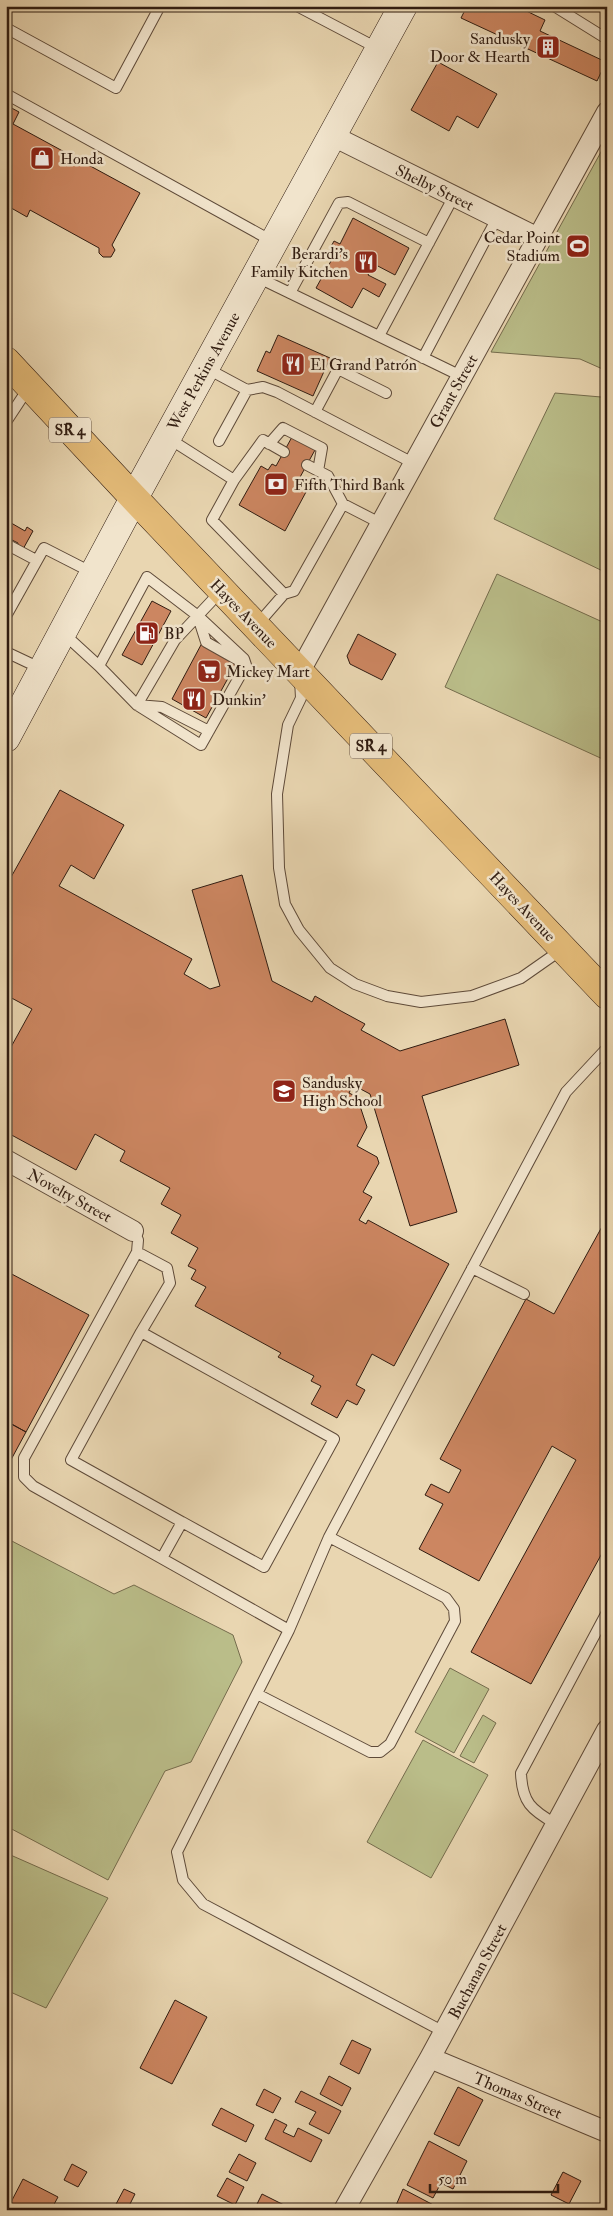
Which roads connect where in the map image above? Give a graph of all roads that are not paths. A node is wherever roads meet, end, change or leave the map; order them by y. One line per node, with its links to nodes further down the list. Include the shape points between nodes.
1 (160, 6): 5 (lane, via 116,88)
2 (298, 6): 7 (lane)
3 (403, 6): 7 (main road, West Perkins Avenue)
4 (554, 6): 6 (lane)
5 (6, 28)
6 (607, 39)
7 (380, 49): 10 (main road, West Perkins Avenue)
8 (6, 94): 14 (lane)
9 (607, 112): 13 (street, Grant Street)
10 (333, 136): 11 (street, Shelby Street); 14 (main road, West Perkins Avenue)
11 (454, 196): 12 (street, Shelby Street); 15 (lane)
12 (497, 218): 13 (street, Shelby Street); 19 (lane)
13 (538, 238): 22 (street, Grant Street)
14 (274, 242): 16 (main road, West Perkins Avenue)
15 (429, 244): 17 (lane, via 348,202 339,203); 18 (lane)
16 (256, 276): 17 (lane); 21 (main road, West Perkins Avenue)
17 (290, 293): 18 (lane)
18 (379, 336): 19 (lane)
19 (423, 358): 22 (lane)
20 (6, 361): 23 (main road, Hayes Avenue / SR 4)
21 (206, 367): 24 (lane); 28 (main road, West Perkins Avenue)
22 (461, 376): 32 (street, Grant Street)
23 (30, 386): 27 (lane); 36 (main road, Hayes Avenue / SR 4)
24 (247, 390): 26 (lane, via 263,387); 29 (lane)
25 (386, 393): 26 (lane, via 338,369)
26 (315, 412): 32 (lane)
27 (6, 422)
28 (167, 438): 35 (lane); 36 (main road, West Perkins Avenue)
29 (219, 441)
30 (269, 444): 31 (lane); 34 (lane, via 283,428 322,448); 35 (lane, via 263,440)
31 (284, 452)
32 (414, 463): 38 (street, Grant Street)
33 (306, 465): 34 (lane)
34 (318, 471): 37 (lane, via 328,476)
35 (234, 480): 43 (lane, via 212,520)
36 (134, 498): 41 (main road, West Perkins Avenue); 42 (main road, Hayes Avenue / SR 4)
37 (343, 504): 38 (lane); 43 (lane, via 294,591)
38 (380, 523): 51 (street, Grant Street)
39 (6, 544): 40 (lane)
40 (36, 560): 41 (lane, via 44,548); 44 (lane)
41 (94, 573): 47 (main road, West Perkins Avenue)
42 (222, 590): 45 (lane); 46 (main road, Hayes Avenue / SR 4)
43 (284, 594): 46 (lane)
44 (6, 616)
45 (198, 616): 49 (lane, via 147,577); 52 (lane, via 175,640); 53 (lane, via 244,658 246,665)
46 (257, 626): 51 (main road, Hayes Avenue / SR 4)
47 (62, 632): 49 (lane); 50 (main road, West Perkins Avenue)
48 (6, 652): 50 (lane)
49 (100, 666): 52 (lane)
50 (42, 670): 54 (main road, West Perkins Avenue)
51 (300, 671): 55 (main road, Hayes Avenue / SR 4); 55 (lane, via 301,698 288,725 277,794 279,868 285,904 300,930 330,968 355,984 386,996 421,1002 472,996 521,978)
52 (137, 705): 53 (lane, via 162,707); 53 (lane, via 201,745)
53 (209, 731)
54 (6, 738)
55 (563, 948): 56 (main road, Hayes Avenue / SR 4)
56 (607, 994)
57 (607, 1048): 61 (lane, via 566,1092)
58 (6, 1160): 59 (street, Novelty Street)
59 (134, 1231): 60 (lane)
60 (138, 1252): 63 (lane, via 167,1268 170,1283); 66 (lane, via 24,1458 24,1477 33,1486)
61 (472, 1268): 62 (lane); 65 (lane)
62 (524, 1294)
63 (141, 1332): 64 (lane, via 71,1460); 64 (lane, via 334,1439 264,1567)
64 (182, 1522): 66 (lane)
65 (329, 1537): 68 (lane); 69 (lane, via 446,1598 454,1609 455,1621 390,1744 380,1752 370,1752)
66 (162, 1558): 68 (lane)
67 (607, 1612): 71 (lane, via 521,1773 522,1791 533,1811)
68 (289, 1630): 69 (lane)
69 (257, 1694): 72 (lane, via 177,1852 183,1880 203,1904)
70 (607, 1730): 71 (street, Buchanan Street)
71 (556, 1824): 72 (street, Buchanan Street)
72 (444, 2032): 73 (street, Buchanan Street)
73 (430, 2058): 74 (street, Thomas Street); 75 (street, Buchanan Street)
74 (607, 2132)
75 (344, 2210)

